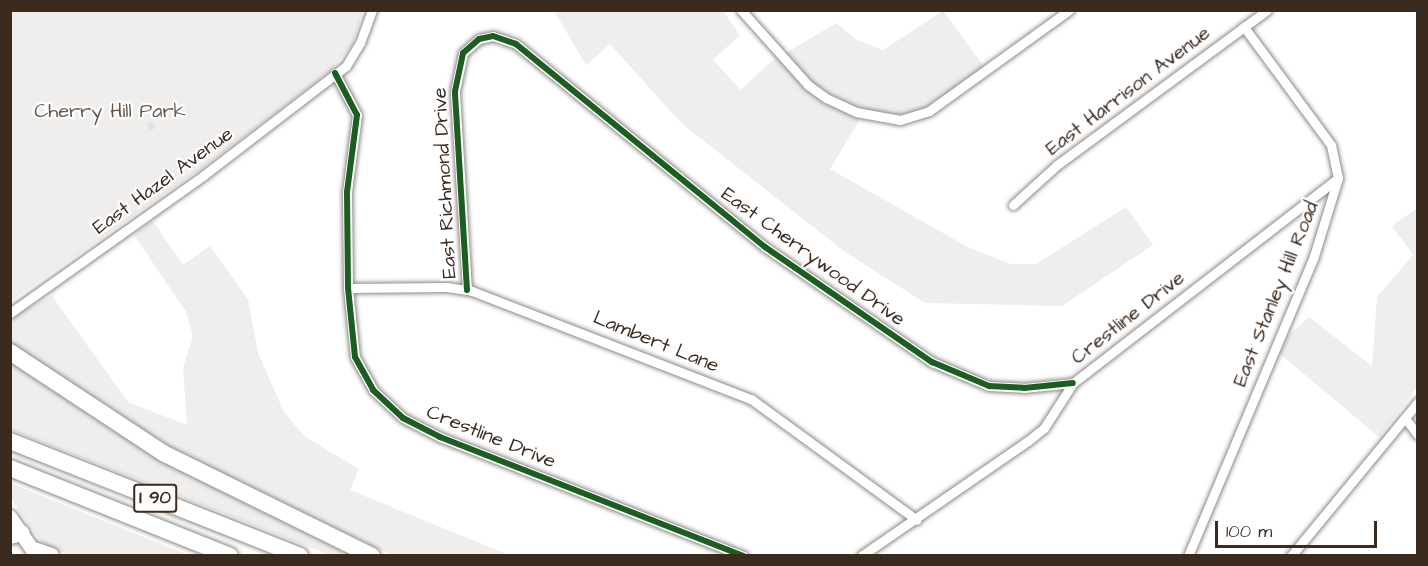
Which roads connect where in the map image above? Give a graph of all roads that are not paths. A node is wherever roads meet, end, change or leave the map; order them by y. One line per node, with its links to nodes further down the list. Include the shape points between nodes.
1 (372, 10): 7 (street, East Hazel Avenue, via 353,57)
2 (741, 10): 3 (street, via 808,85 826,98 856,112 900,120 929,111)
3 (1069, 10)
4 (1264, 11): 5 (street, East Harrison Avenue)
5 (1244, 27): 8 (street, East Stanley Hill Road, via 1331,146); 9 (street, East Harrison Avenue, via 1057,165)
6 (473, 43): 11 (street, East Richmond Drive, via 458,66 455,91); 14 (street, East Cherrywood Drive, via 493,36 516,44 765,248 932,362 989,386 1024,388)
7 (335, 73): 10 (street, Crestline Drive, via 357,115 347,192); 12 (street, East Hazel Avenue, via 204,175)
8 (1338, 178): 14 (street, Crestline Drive); 30 (street, East Stanley Hill Road, via 1317,248)
9 (1013, 205)
10 (348, 288): 11 (street, Lambert Lane); 28 (street, Crestline Drive, via 351,333 359,368 374,390 403,418 440,437)
11 (467, 290): 21 (street, Lambert Lane, via 751,399)
12 (10, 313)
13 (10, 352): 27 (highway, via 163,453)
14 (1073, 383): 21 (street, Crestline Drive, via 1044,428)
15 (1418, 402): 16 (street)
16 (1405, 418): 17 (street); 31 (street)
17 (1418, 435)
18 (10, 441): 26 (highway, I 90)
19 (10, 468): 25 (highway, I 90)
20 (10, 517): 22 (main road)
21 (917, 520): 29 (street, Crestline Drive)
22 (16, 534): 23 (main road)
23 (36, 553): 24 (highway)
24 (51, 555)
25 (230, 555)
26 (300, 555)
27 (372, 555)
28 (743, 555)
29 (861, 555)
30 (1188, 555)
31 (1291, 555)

